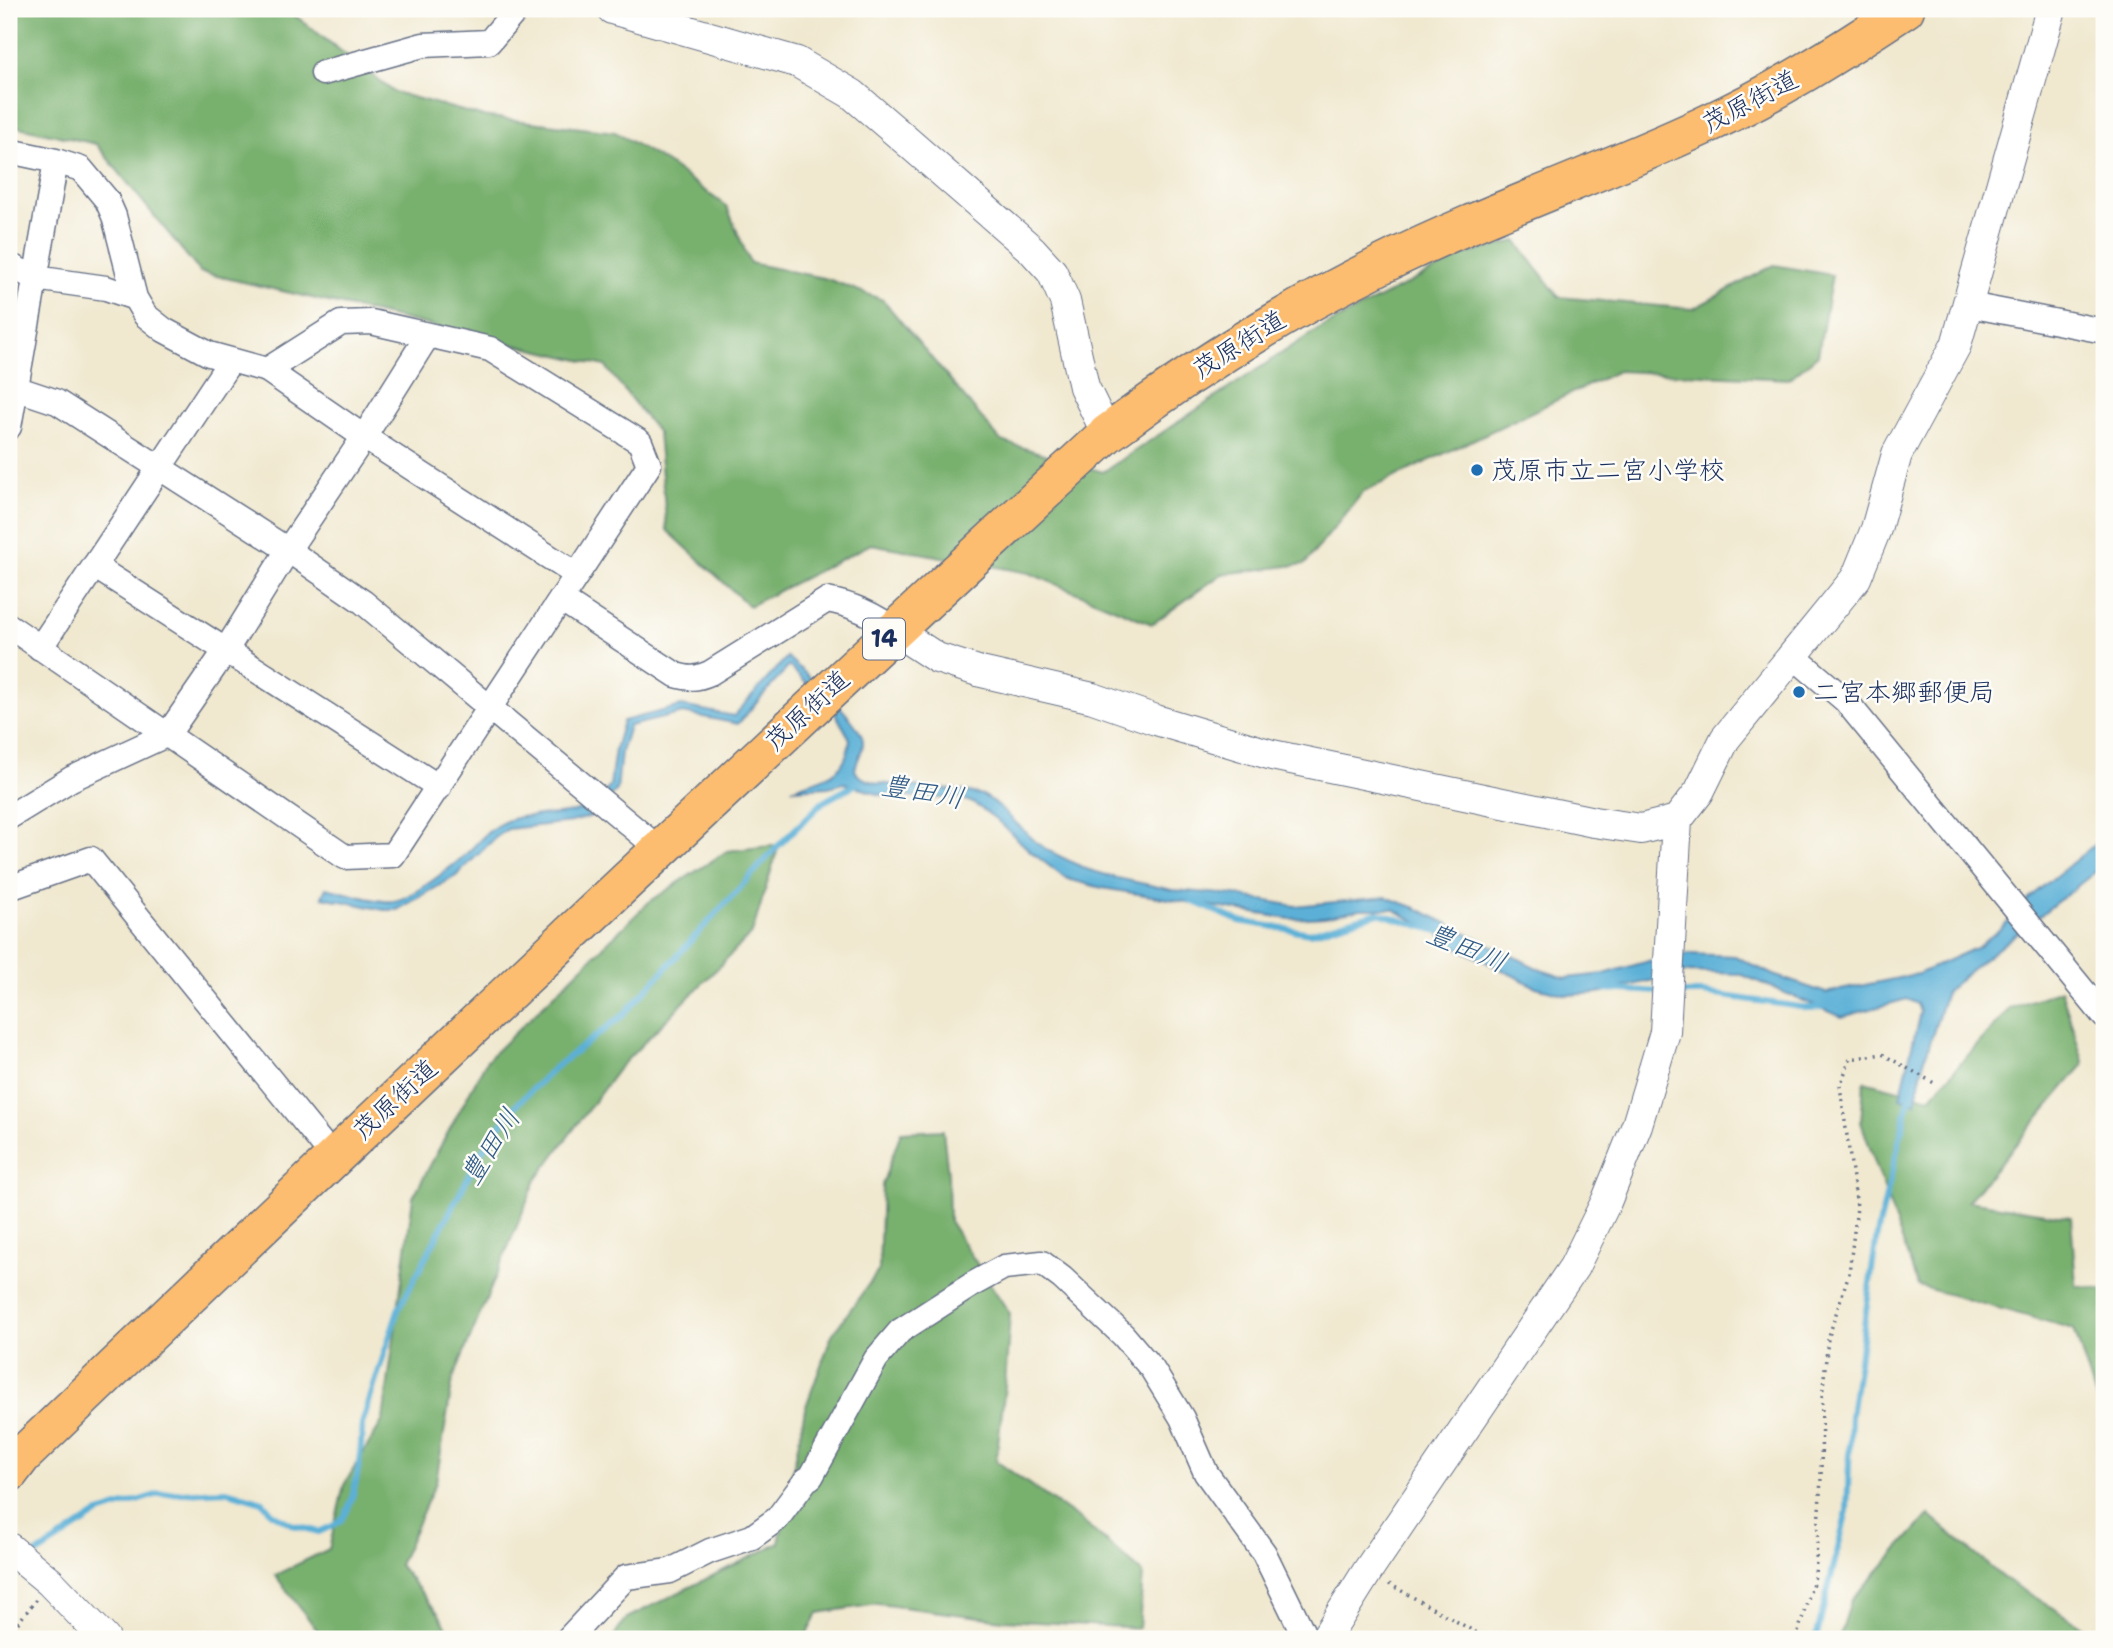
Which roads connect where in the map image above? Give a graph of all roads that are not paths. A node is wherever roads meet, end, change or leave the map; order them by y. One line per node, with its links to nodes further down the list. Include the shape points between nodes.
1 (517, 9): 5 (street, via 489,42 423,45)
2 (612, 9): 18 (street, via 797,62 852,94 901,136 1052,272 1065,301 1084,387)
3 (1905, 9): 18 (main road, 茂原街道 / 14, via 1811,69 1704,126 1384,263 1301,305 1161,394)
4 (2051, 9): 11 (street)
5 (323, 73)
6 (9, 151): 7 (street)
7 (56, 161): 9 (street); 10 (street, via 81,169 107,200)
8 (9, 265): 9 (street)
9 (35, 278): 10 (street, via 106,288); 16 (street)
10 (135, 298): 14 (street, via 145,315 164,330 209,354)
11 (1969, 305): 12 (street); 29 (street, via 1956,345 1897,454 1876,529 1856,578)
12 (2104, 331)
13 (428, 335): 15 (street, via 371,322 341,323); 19 (street); 23 (street, via 489,349 640,442 649,465)
14 (231, 360): 15 (street); 20 (street)
15 (267, 370): 19 (street)
16 (13, 386): 17 (street); 20 (street, via 57,402)
17 (9, 427)
18 (1107, 435): 26 (main road, 茂原街道 / 14)
19 (364, 437): 21 (street); 23 (street)
20 (160, 467): 21 (street); 22 (street)
21 (288, 550): 28 (street); 30 (street, via 363,602)
22 (94, 566): 27 (street); 28 (street)
23 (577, 575): 24 (street)
24 (562, 600): 26 (street, via 689,679 710,673 827,600 841,602); 30 (street)
25 (9, 626): 27 (street)
26 (894, 630): 34 (street, via 937,658 1093,698 1272,755 1594,822 1641,829); 35 (main road, 茂原街道 / 14)
27 (40, 648): 31 (street)
28 (226, 650): 31 (street); 32 (street)
29 (1792, 655): 34 (street, via 1725,739 1699,792); 37 (street, via 1845,700)
30 (492, 708): 32 (street); 35 (street)
31 (168, 734): 32 (street, via 345,857 393,855); 33 (street, via 71,779)
32 (439, 787)
33 (9, 817)
34 (1677, 820): 44 (street, via 1665,1032 1637,1125 1606,1202 1574,1267)
35 (659, 849): 38 (main road, 茂原街道 / 14)
36 (9, 888): 38 (street, via 91,859)
37 (2104, 1016)
38 (333, 1157): 39 (main road, 茂原街道 / 14)
39 (9, 1473)
40 (9, 1548): 41 (street, via 51,1582)
41 (105, 1639)
42 (568, 1639): 43 (street, via 626,1577 670,1571 752,1536 777,1520 811,1477 876,1359 900,1331 1004,1267 1042,1263 1123,1335 1152,1369 1182,1418 1206,1473 1264,1553)
43 (1307, 1639)
44 (1325, 1639)

